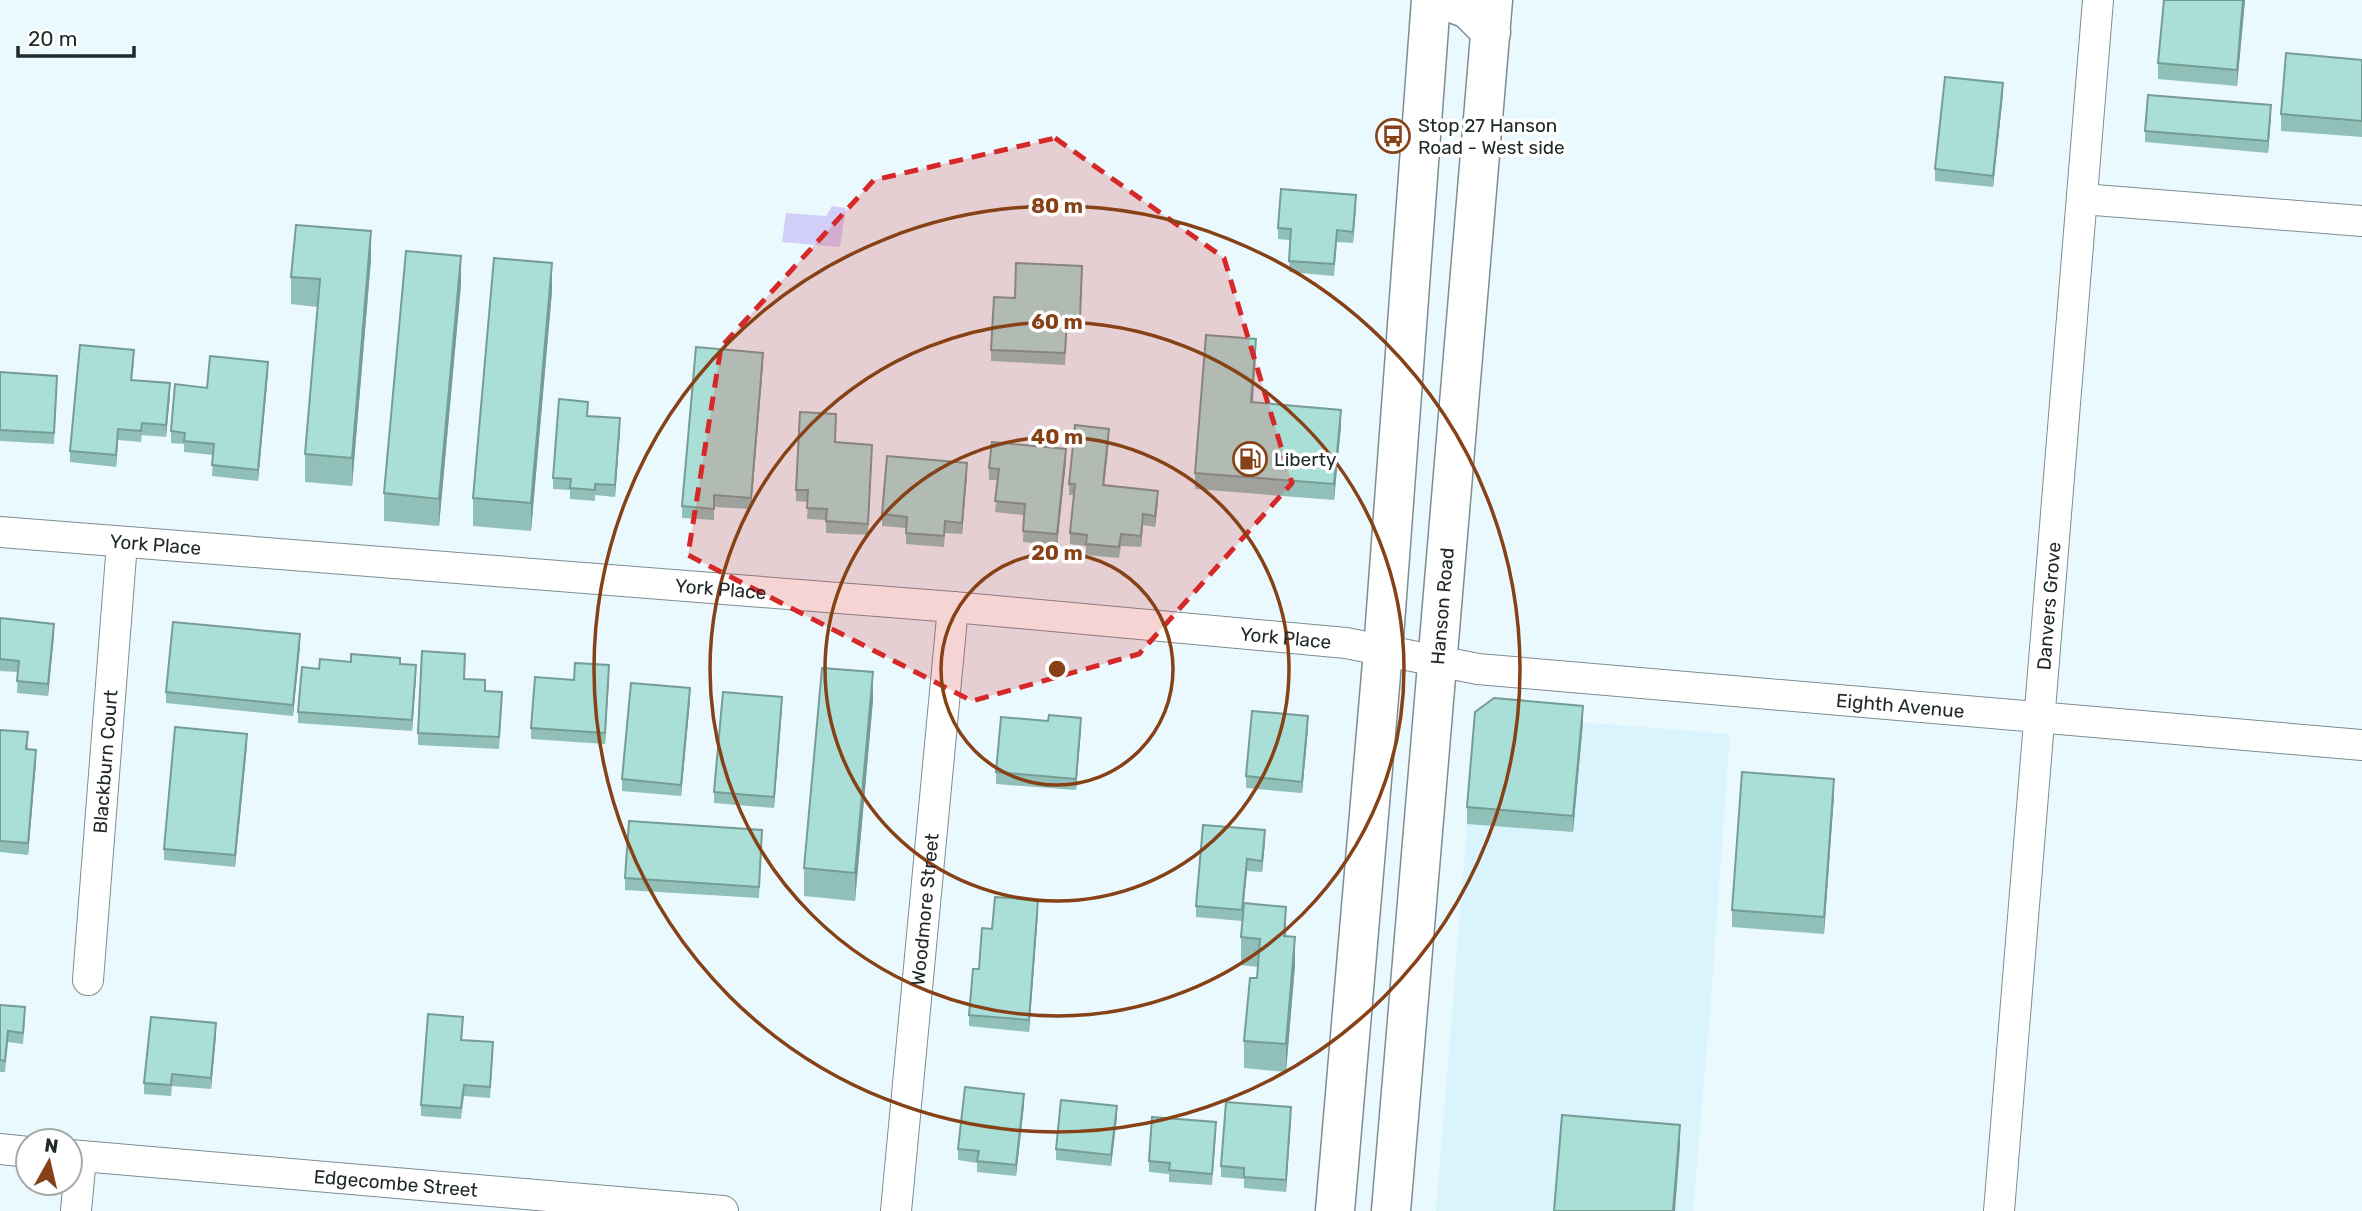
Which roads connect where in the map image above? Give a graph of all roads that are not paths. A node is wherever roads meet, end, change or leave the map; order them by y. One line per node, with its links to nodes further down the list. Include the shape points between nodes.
1 (1431, 0): 10 (main road)
2 (1444, 0): 4 (main road)
3 (2098, 0): 5 (street, Danvers Grove)
4 (1492, 16): 11 (main road, Hanson Road)
5 (2082, 199): 6 (street); 12 (street, Danvers Grove)
6 (2362, 221)
7 (0, 532): 8 (street, York Place)
8 (122, 543): 9 (street, York Place); 14 (street, Blackburn Court)
9 (953, 607): 10 (street, York Place); 17 (street, Woodmore Street)
10 (1383, 650): 11 (street, York Place); 18 (main road)
11 (1438, 663): 12 (street, Eighth Avenue); 19 (main road, Hanson Road)
12 (2039, 718): 13 (street, Eighth Avenue); 20 (street, Danvers Grove)
13 (2362, 745)
14 (88, 980)
15 (84, 1156): 16 (street, Edgecombe Street)
16 (723, 1211)
17 (896, 1211)
18 (1335, 1211)
19 (1391, 1211)
20 (1999, 1211)

